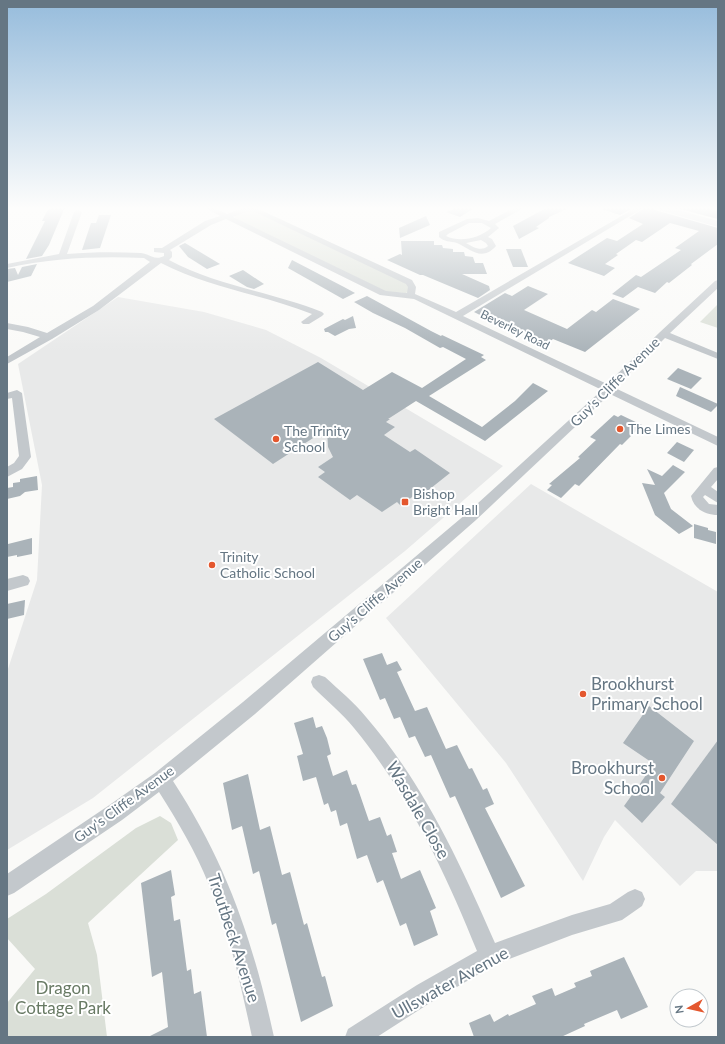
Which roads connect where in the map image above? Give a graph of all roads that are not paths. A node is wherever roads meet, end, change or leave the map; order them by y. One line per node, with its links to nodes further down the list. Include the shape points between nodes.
1 (62, 256): 2 (street); 10 (street)
2 (68, 256)
3 (141, 256): 4 (street)
4 (146, 256): 9 (street, via 151,260)
5 (168, 256): 9 (street)
6 (307, 256): 12 (street, Beverley Road, via 383,293)
7 (353, 256): 12 (street, via 409,282 412,287)
8 (559, 256): 13 (street)
9 (160, 261): 14 (street, via 201,279 277,298 319,314); 17 (street, via 100,305)
10 (7, 266)
11 (718, 283): 16 (street, Guy's Cliffe Avenue)
12 (411, 296): 13 (street, Beverley Road)
13 (456, 316): 20 (street, Beverley Road)
14 (306, 322)
15 (7, 326): 17 (street)
16 (663, 334): 18 (street); 20 (street, Guy's Cliffe Avenue)
17 (49, 337): 19 (street)
18 (718, 356)
19 (7, 361)
20 (608, 389): 22 (street, Beverley Road); 31 (street, Guy's Cliffe Avenue, via 563,434 471,517 226,727)
21 (7, 396): 24 (street, via 17,394 26,457)
22 (718, 442)
23 (718, 471): 25 (street)
24 (7, 473)
25 (703, 488): 26 (street); 27 (street, via 697,496 699,503 706,509)
26 (718, 498)
27 (718, 510)
28 (23, 581): 29 (street)
29 (7, 585)
30 (319, 682): 34 (street, Wasdale Close, via 359,721 405,781 431,824)
31 (161, 779): 32 (street, Guy's Cliffe Avenue); 35 (street, Troutbeck Avenue, via 186,818 223,894 252,986)
32 (7, 886)
33 (634, 899): 34 (street, Ullswater Avenue, via 615,913 572,925)
34 (490, 956): 36 (street, Ullswater Avenue)
35 (263, 1037)
36 (356, 1037)

